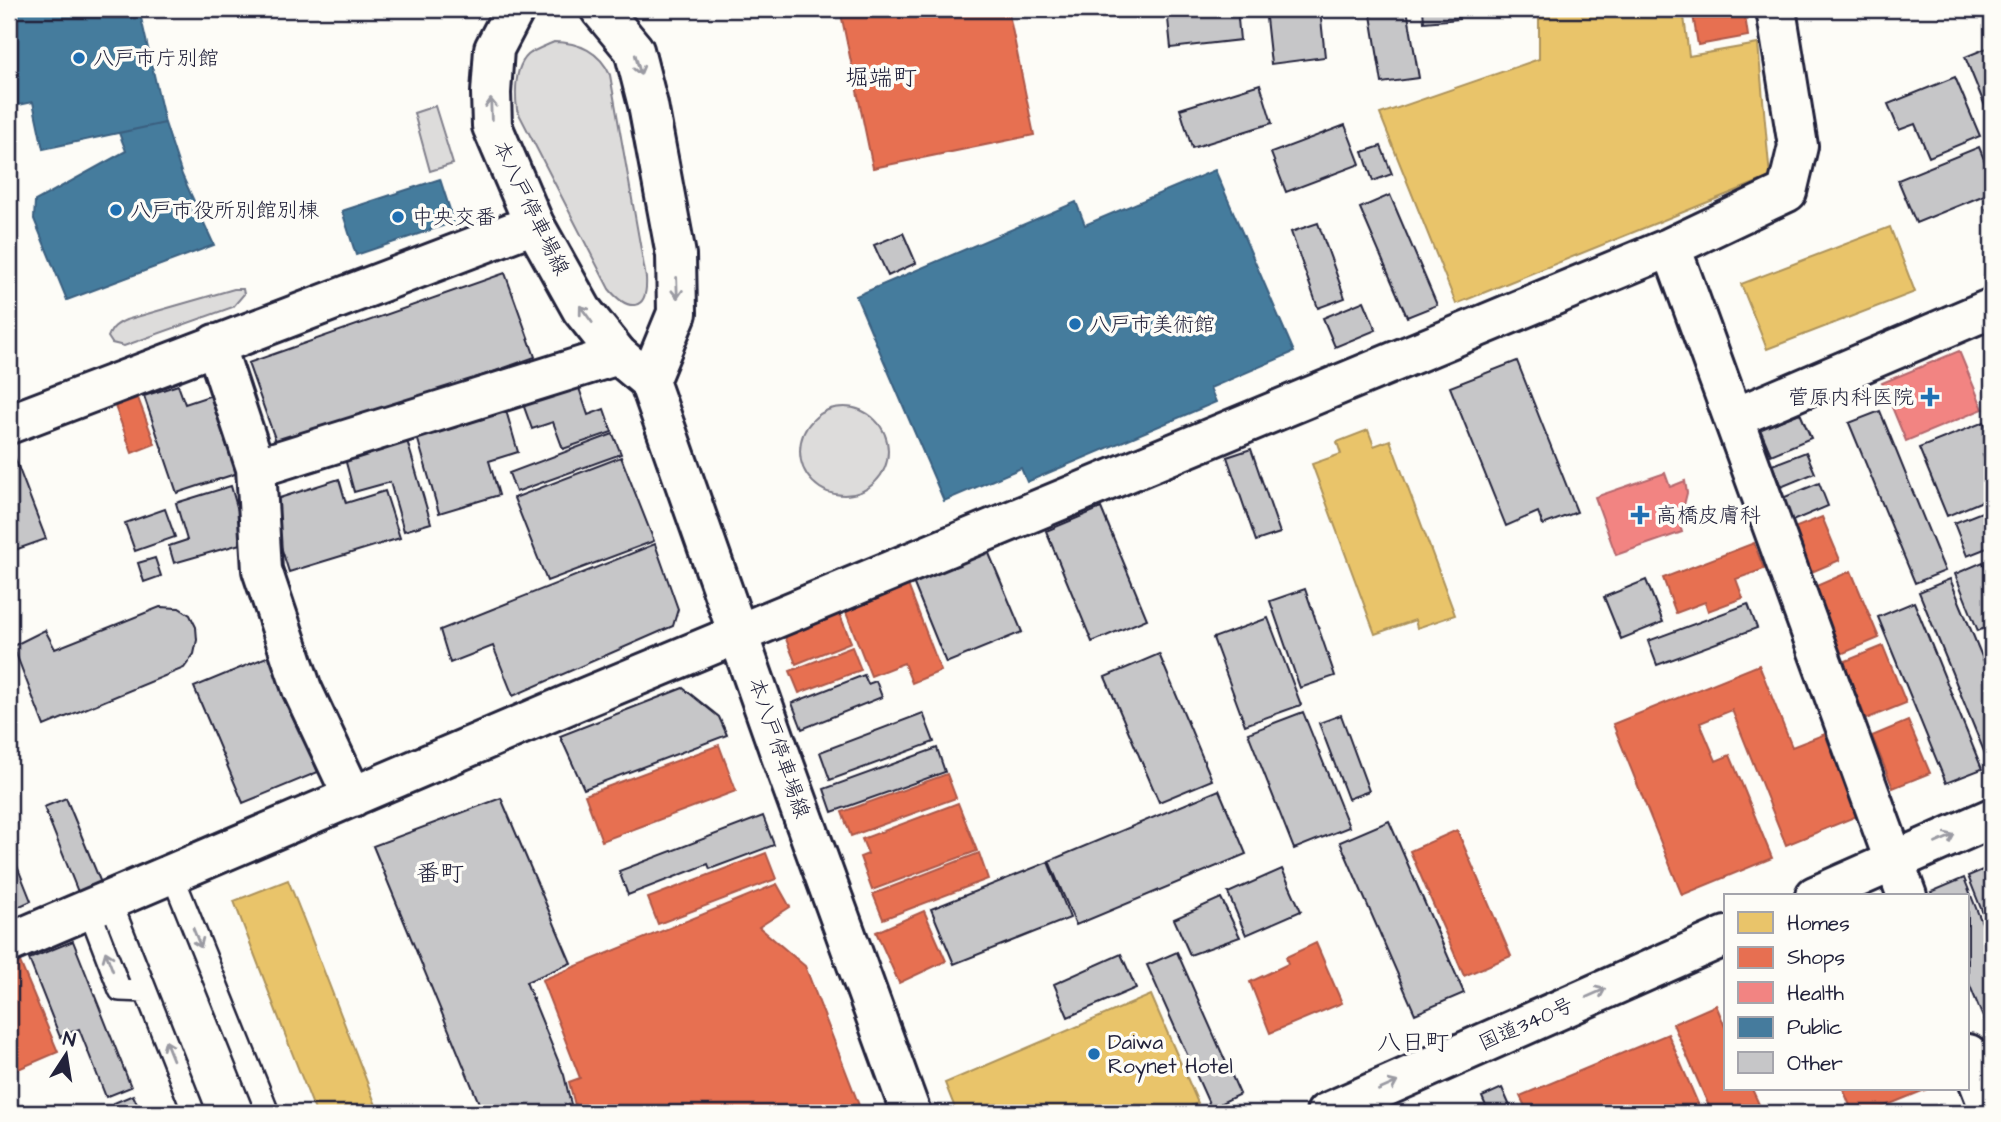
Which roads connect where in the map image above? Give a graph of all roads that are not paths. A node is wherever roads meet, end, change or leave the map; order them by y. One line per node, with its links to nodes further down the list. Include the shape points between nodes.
1 (515, 9): 4 (main road, 本八戸停車場線, one-way to 1, via 492,126 494,50)
2 (600, 9): 9 (main road, one-way to 9, via 634,50 676,255 677,313)
3 (1776, 9): 5 (main road, via 1798,146 1787,192)
4 (534, 224): 7 (main road); 8 (main road, 本八戸停車場線, one-way to 4, via 582,310)
5 (1671, 247): 10 (main road); 13 (main road)
6 (1992, 308): 10 (main road)
7 (215, 344): 11 (main road); 12 (main road)
8 (618, 355): 9 (main road, 本八戸停車場線); 12 (main road)
9 (649, 381): 13 (main road, 本八戸停車場線)
10 (1734, 418): 17 (main road)
11 (9, 424)
12 (256, 468): 14 (main road, via 262,570 302,689)
13 (740, 634): 14 (main road); 25 (main road, 本八戸停車場線)
14 (353, 797): 16 (main road)
15 (1992, 818): 17 (main road, one-way to 15)
16 (172, 874): 19 (main road); 24 (lane, one-way to 24)
17 (1900, 879): 18 (main road)
18 (1825, 894)
19 (99, 904): 21 (main road); 23 (lane, one-way to 19, via 145,991 120,990)
20 (1724, 937): 26 (main road, 国道340号, one-way to 20)
21 (9, 943)
22 (1969, 1057): 27 (main road)
23 (194, 1113)
24 (268, 1113)
25 (911, 1113)
26 (1326, 1113)
27 (1990, 1113)

